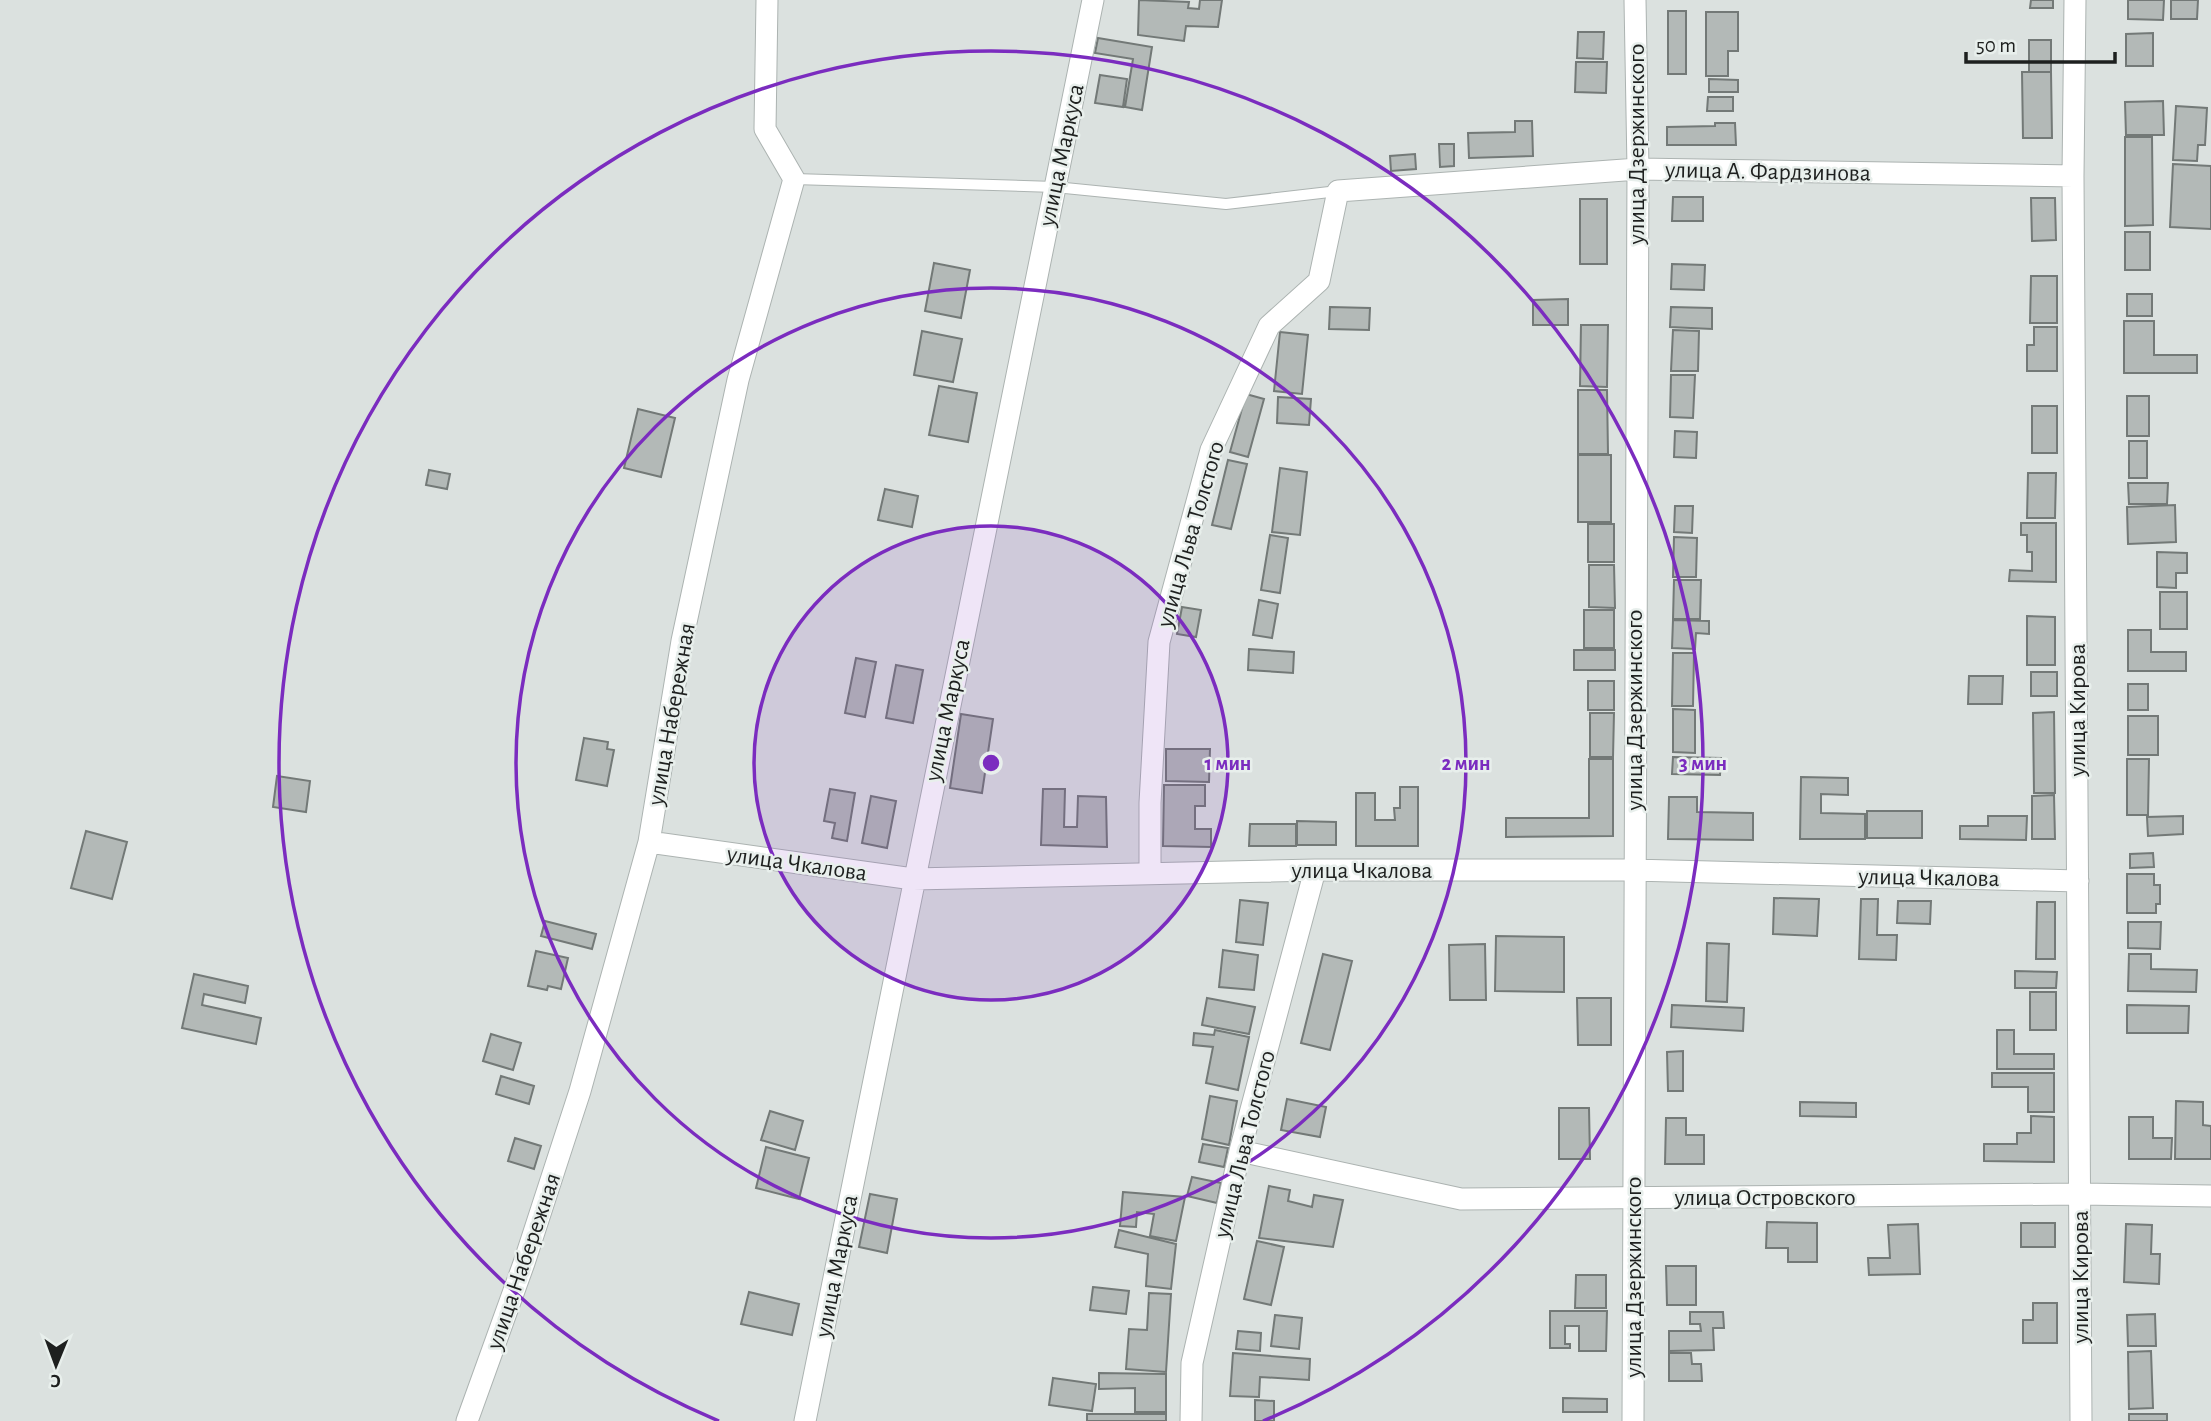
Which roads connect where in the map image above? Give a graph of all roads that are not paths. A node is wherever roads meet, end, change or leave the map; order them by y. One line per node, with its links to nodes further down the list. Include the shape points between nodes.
1 (767, 0): 7 (street, via 765,129)
2 (1093, 0): 8 (street, улица Маркуса)
3 (1635, 0): 5 (street, улица Дзержинского)
4 (2075, 0): 6 (street, улица Кирова)
5 (1638, 169): 6 (street, улица А. Фардзинова); 9 (street, улица А. Фардзинова); 12 (street, улица Дзержинского)
6 (2073, 176): 15 (street, улица Кирова)
7 (794, 179): 8 (lane); 10 (street, улица Набережная, via 738,380 682,641)
8 (1055, 187): 9 (lane, via 1226,204); 14 (street, улица Маркуса)
9 (1339, 191): 13 (street, улица Льва Толстого, via 1320,281 1269,326 1211,450 1159,642)
10 (649, 842): 14 (street, улица Чкалова); 20 (street, улица Набережная, via 580,1091)
11 (1315, 870): 12 (street, улица Чкалова); 13 (street, улица Чкалова); 16 (street, улица Льва Толстого)
12 (1632, 870): 15 (street, улица Чкалова); 19 (street, улица Дзержинского)
13 (1150, 872): 14 (street, улица Чкалова)
14 (913, 879): 21 (street, улица Маркуса)
15 (2078, 881): 17 (street, улица Кирова)
16 (1240, 1150): 19 (street, улица Островского, via 1461,1199); 22 (street, улица Льва Толстого, via 1192,1363)
17 (2080, 1194): 18 (street, улица Островского); 19 (street, улица Островского); 24 (street, улица Кирова)
18 (2211, 1196)
19 (1633, 1198): 23 (street, улица Дзержинского)
20 (467, 1421)
21 (805, 1421)
22 (1191, 1421)
23 (1633, 1421)
24 (2081, 1421)

